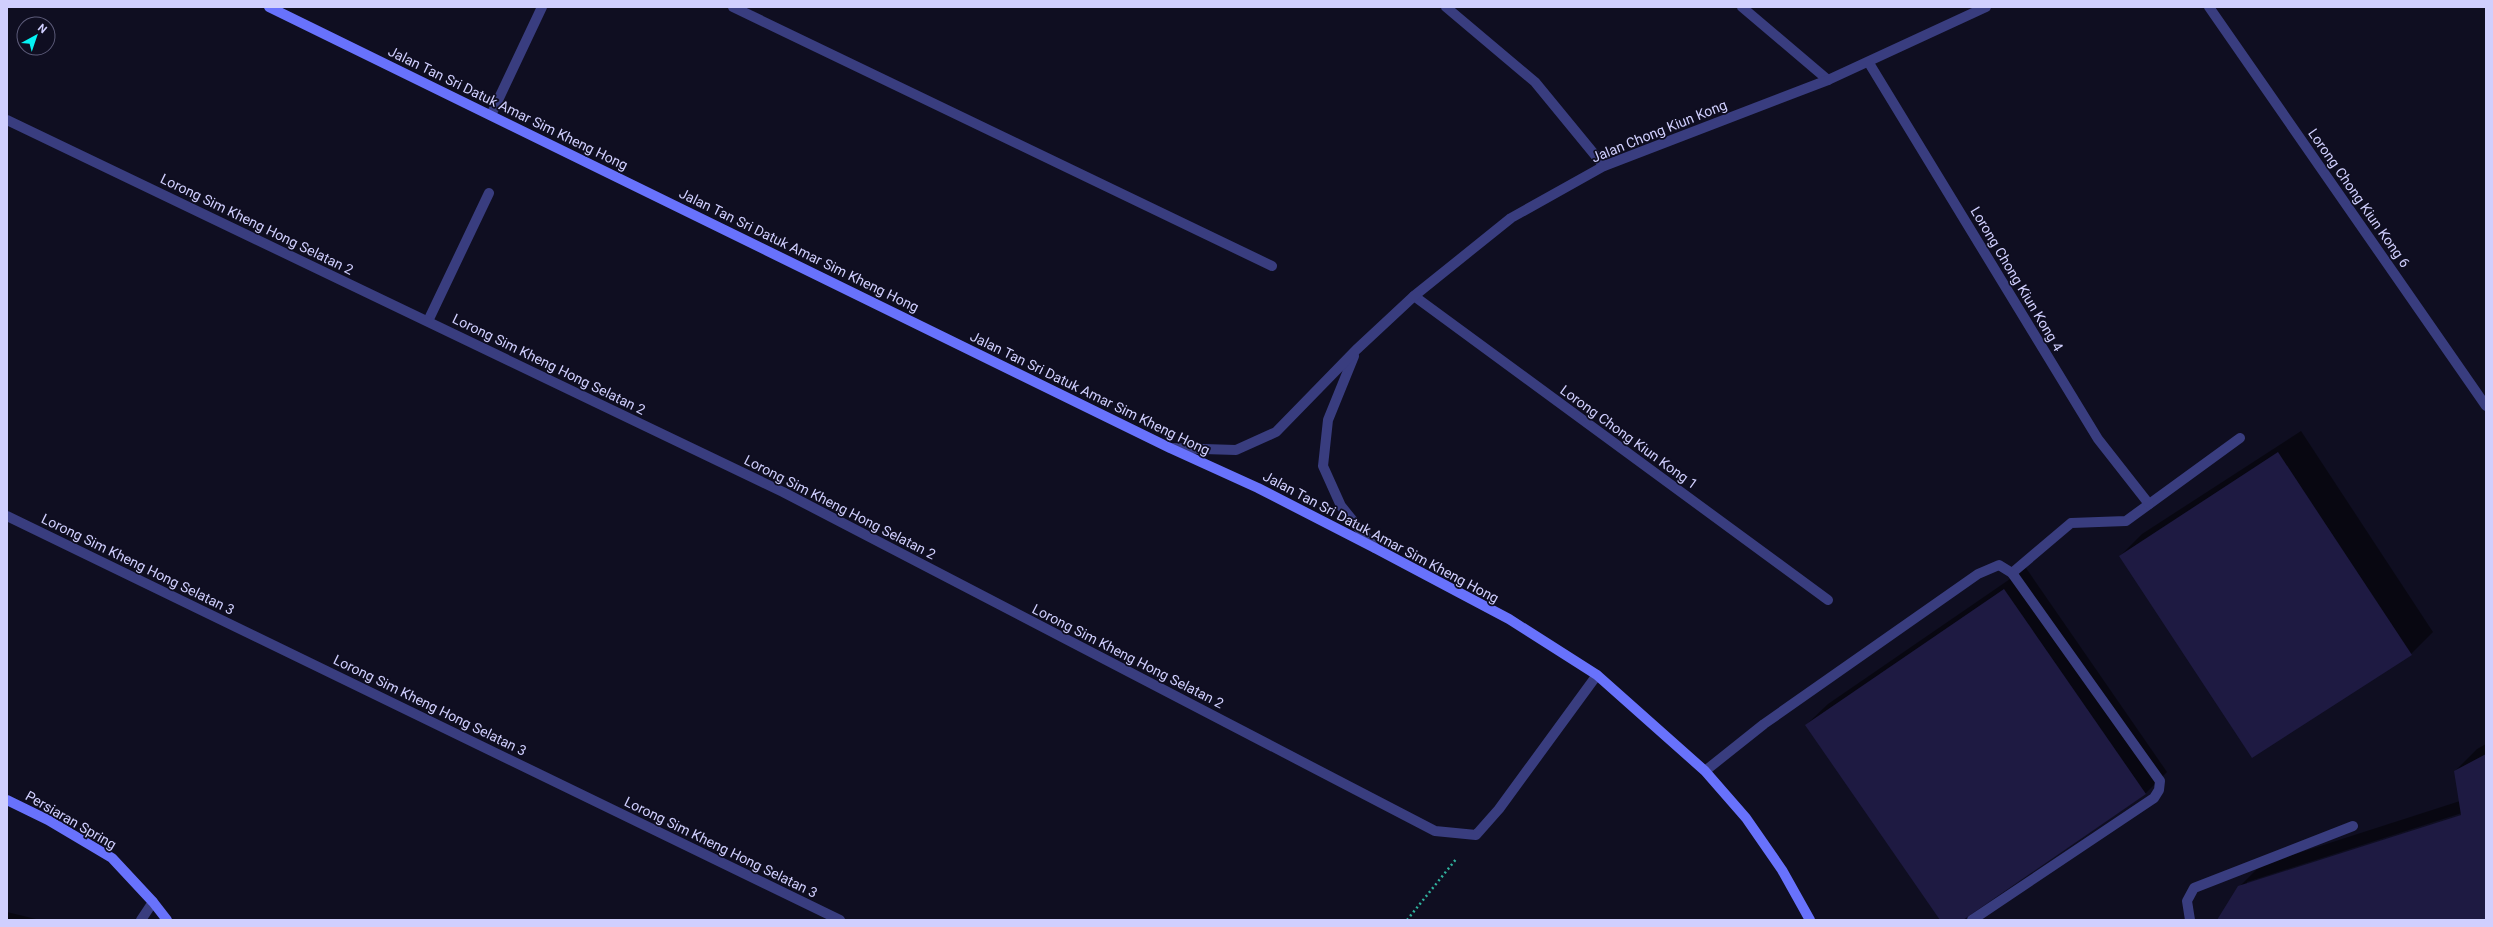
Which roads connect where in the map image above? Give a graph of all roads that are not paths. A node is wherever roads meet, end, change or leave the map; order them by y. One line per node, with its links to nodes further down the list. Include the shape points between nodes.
1 (269, 7): 10 (street, Jalan Tan Sri Datuk Amar Sim Kheng Hong)
2 (542, 7): 10 (street)
3 (733, 7): 14 (street)
4 (1446, 7): 12 (street, via 1535,82)
5 (1742, 7): 9 (street)
6 (1986, 7): 8 (street, Jalan Chong Kiun Kong)
7 (2208, 7): 18 (street, Lorong Chong Kiun Kong 6)
8 (1869, 63): 9 (street, Jalan Chong Kiun Kong); 21 (street, Lorong Chong Kiun Kong 4, via 2098,439)
9 (1828, 80): 12 (street, Jalan Chong Kiun Kong)
10 (491, 115): 20 (street, Jalan Tan Sri Datuk Amar Sim Kheng Hong)
11 (7, 120): 16 (street, Lorong Sim Kheng Hong Selatan 2)
12 (1604, 166): 15 (street, Jalan Chong Kiun Kong, via 1511,218)
13 (489, 193): 16 (street)
14 (1272, 266)
15 (1414, 296): 17 (street, Jalan Chong Kiun Kong); 25 (street, Lorong Chong Kiun Kong 1)
16 (428, 321): 26 (street, Lorong Sim Kheng Hong Selatan 2, via 783,492 1435,831 1476,835 1499,809)
17 (1356, 350): 20 (street, Jalan Chong Kiun Kong, via 1276,432 1236,450); 23 (street, Jalan Chong Kiun Kong, via 1328,420 1323,466 1341,506)
18 (2486, 406)
19 (2240, 438): 21 (street)
20 (1170, 448): 23 (street, Jalan Tan Sri Datuk Amar Sim Kheng Hong, via 1258,488)
21 (2149, 504): 24 (street, via 2126,521 2071,524)
22 (7, 516): 33 (street, Lorong Sim Kheng Hong Selatan 3)
23 (1375, 548): 26 (street, Jalan Tan Sri Datuk Amar Sim Kheng Hong, via 1509,619)
24 (2012, 573): 27 (street, via 1999,565 1978,574 1764,724); 35 (street, via 2160,781 2159,790 2154,798)
25 (1828, 600)
26 (1598, 675): 27 (street, Jalan Tan Sri Datuk Amar Sim Kheng Hong)
27 (1705, 771): 34 (street, Jalan Tan Sri Datuk Amar Sim Kheng Hong, via 1746,818 1782,870)
28 (7, 800): 30 (street, Persiaran Spring, via 48,820 112,858)
29 (2353, 826): 36 (street, via 2194,888 2187,901)
30 (153, 902): 31 (street); 32 (street, Persiaran Spring)
31 (141, 920)
32 (167, 920)
33 (840, 920)
34 (1810, 920)
35 (1972, 920)
36 (2190, 920)

